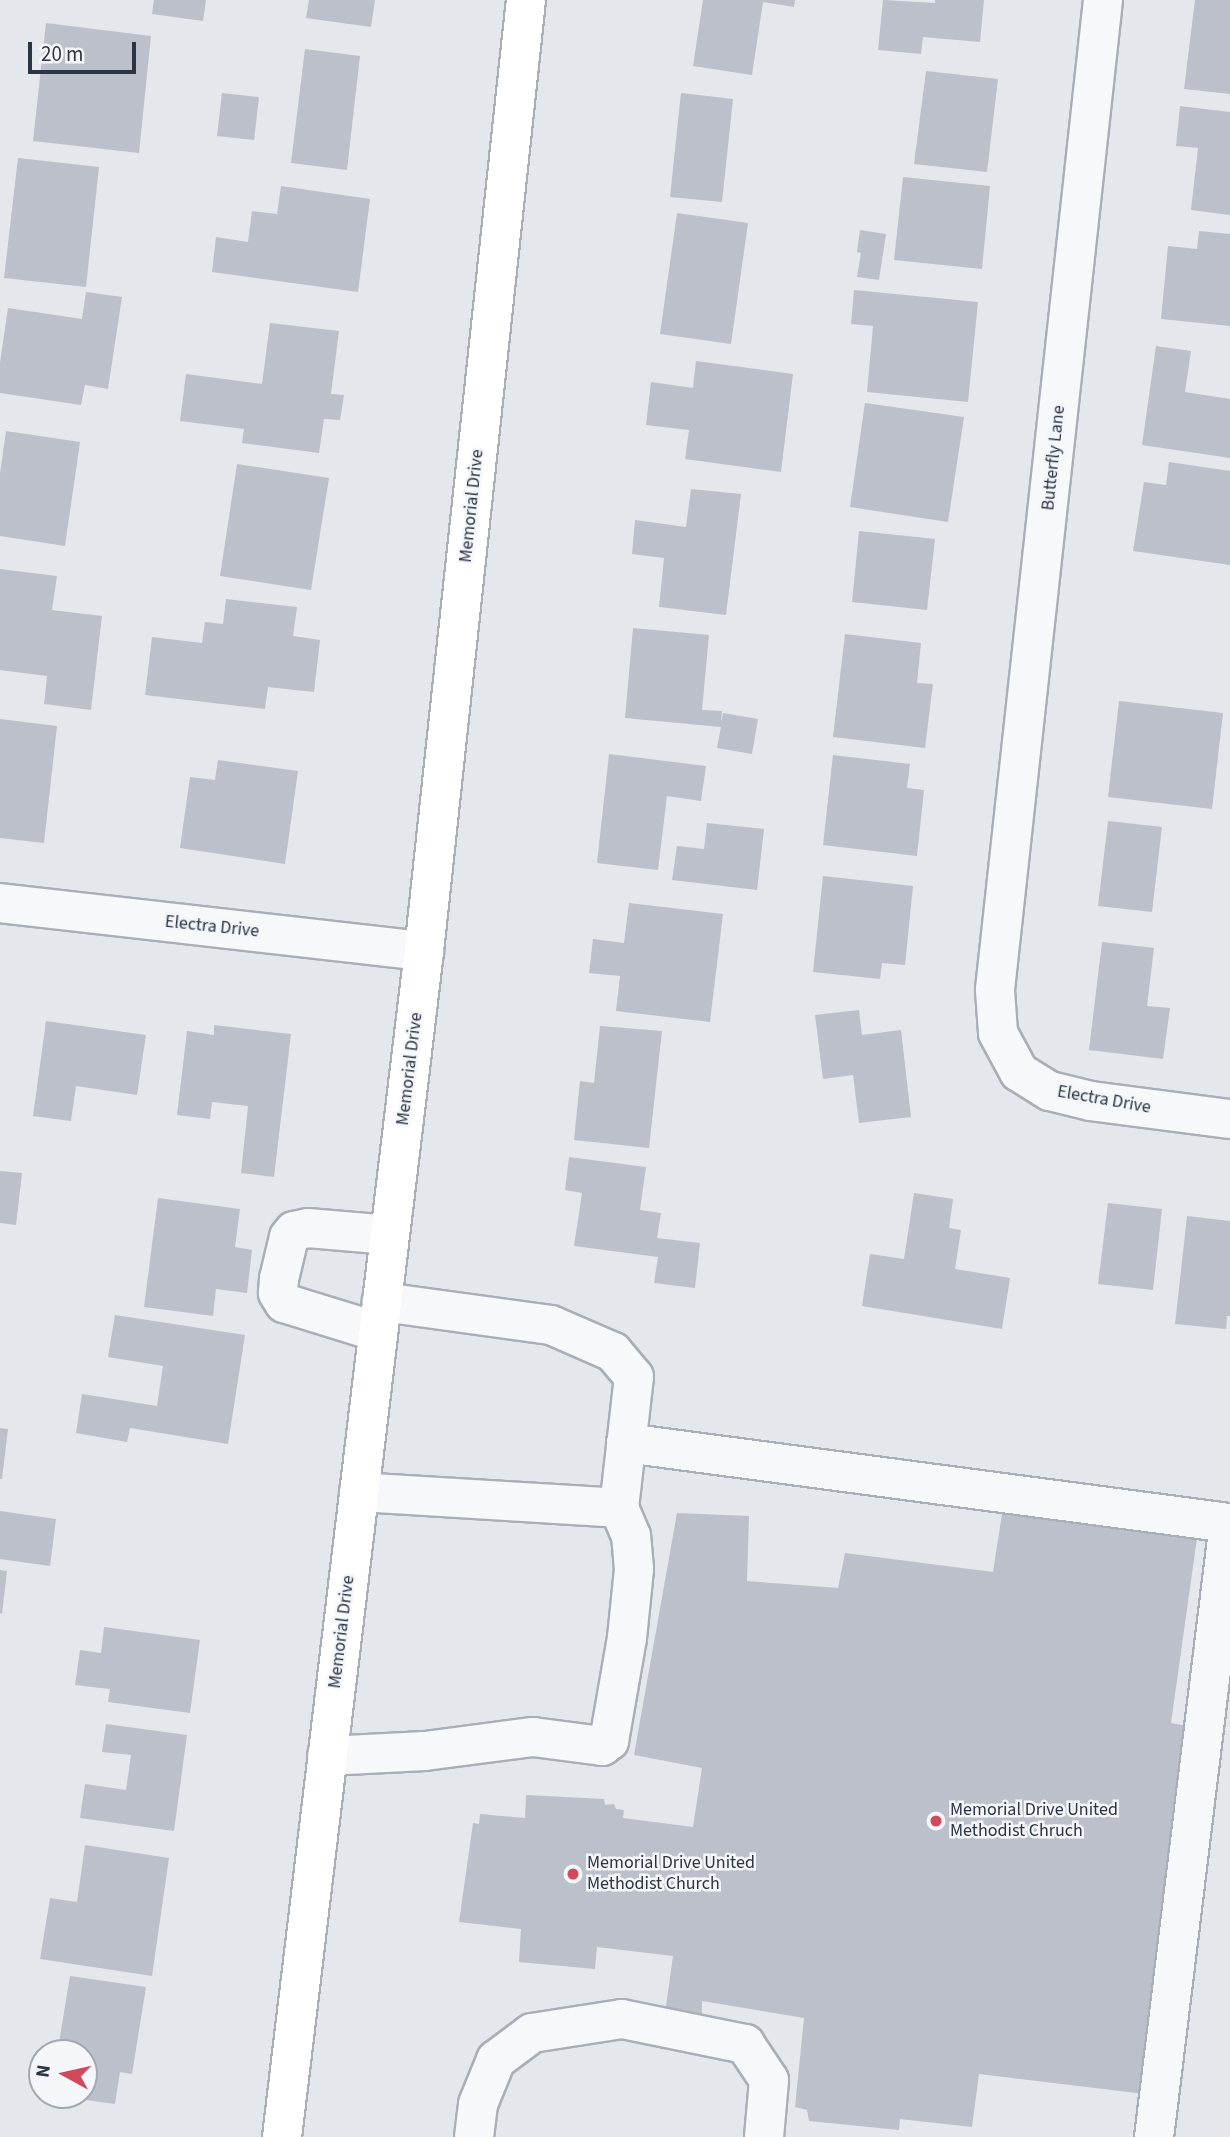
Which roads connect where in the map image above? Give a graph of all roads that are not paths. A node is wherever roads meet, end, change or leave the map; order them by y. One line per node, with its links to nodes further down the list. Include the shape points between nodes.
1 (526, 0): 5 (main road, Memorial Drive)
2 (1104, 0): 4 (street, Butterfly Lane)
3 (0, 903): 5 (street, Electra Drive)
4 (1003, 915): 6 (street, Electra Drive, via 995,990 998,1033 1019,1072 1050,1091 1091,1101)
5 (424, 951): 7 (main road, Memorial Drive)
6 (1230, 1119)
7 (390, 1235): 8 (main road, Memorial Drive); 8 (street, via 308,1228 294,1231 279,1279 278,1293 284,1303)
8 (380, 1317): 9 (street, via 551,1325 614,1352 634,1377); 10 (main road, Memorial Drive)
9 (625, 1443): 11 (street); 16 (street, via 1228,1523)
10 (359, 1492): 11 (street); 12 (main road, Memorial Drive)
11 (620, 1508): 12 (street, via 631,1536 633,1582 609,1741 602,1746 533,1737 425,1751)
12 (327, 1756): 14 (main road, Memorial Drive)
13 (476, 2120): 15 (street, via 496,2060 532,2033 621,2020 745,2044 769,2080)
14 (282, 2137)
15 (764, 2137)
16 (1154, 2137)

